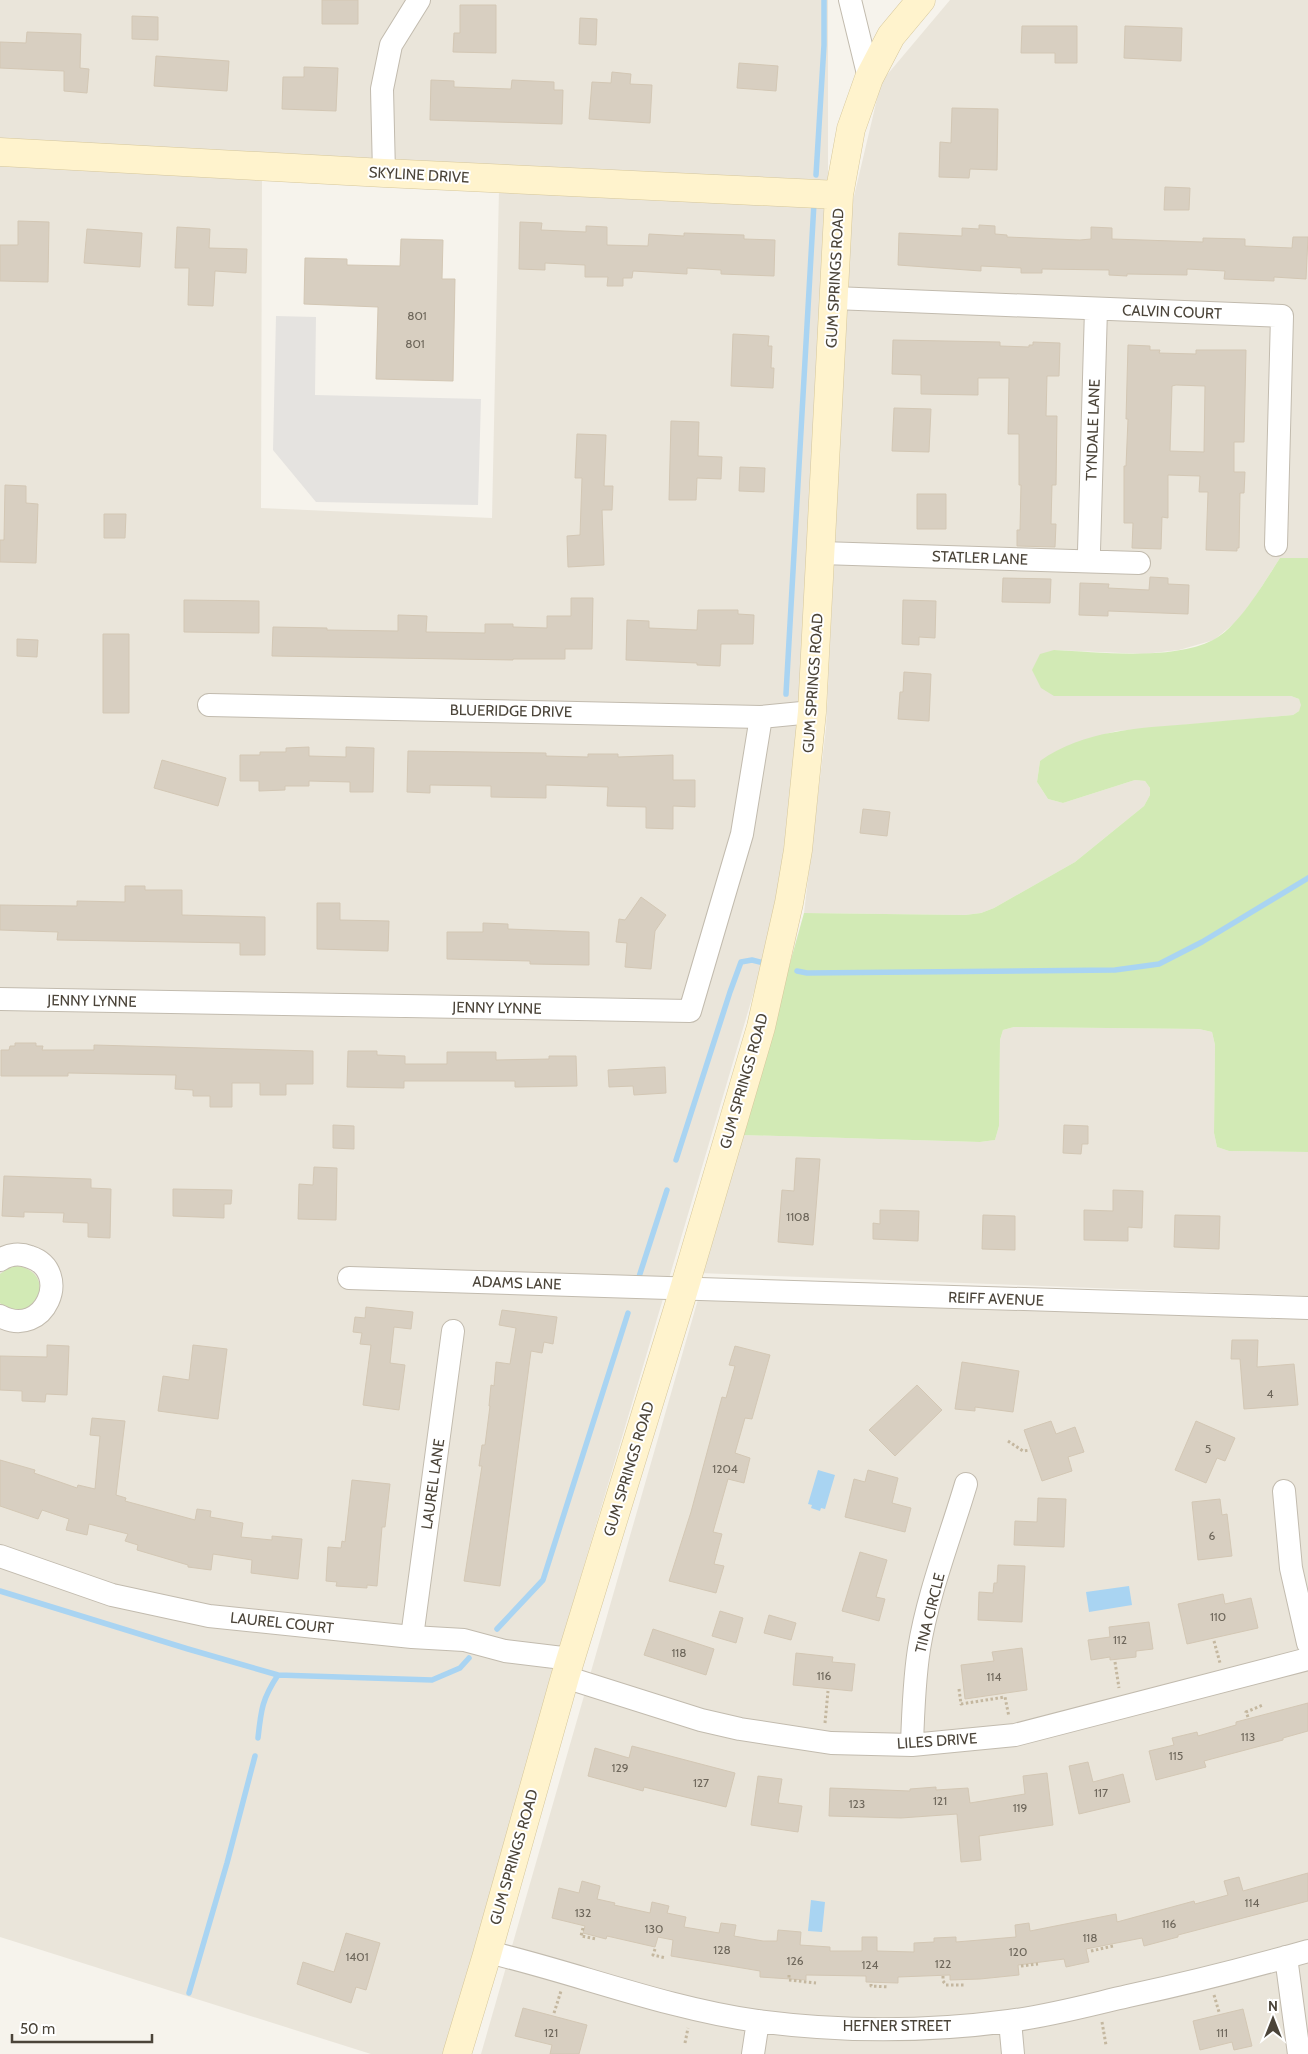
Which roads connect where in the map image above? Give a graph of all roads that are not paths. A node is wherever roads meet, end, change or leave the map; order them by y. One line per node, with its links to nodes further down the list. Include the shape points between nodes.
1 (419, 0): 6 (street, via 391,45 382,88)
2 (850, 0): 4 (street)
3 (921, 0): 4 (main road, GUM SPRINGS ROAD, via 891,36)
4 (869, 78): 7 (main road, GUM SPRINGS ROAD, via 851,129)
5 (0, 152): 6 (main road, SKYLINE DRIVE)
6 (384, 174): 7 (main road, SKYLINE DRIVE)
7 (839, 195): 8 (main road, GUM SPRINGS ROAD)
8 (834, 298): 9 (street, CALVIN COURT); 12 (main road, GUM SPRINGS ROAD)
9 (1096, 309): 10 (street, CALVIN COURT, via 1282,316); 11 (street, TYNDALE LANE)
10 (1276, 545)
11 (1089, 550)
12 (821, 553): 13 (street, STATLER LANE); 15 (main road, GUM SPRINGS ROAD)
13 (1139, 563)
14 (209, 704): 16 (street, BLUERIDGE DRIVE)
15 (812, 712): 16 (street, BLUERIDGE DRIVE); 20 (main road, GUM SPRINGS ROAD, via 798,850 789,903 761,1026)
16 (761, 717): 17 (street, JENNY LYNNE, via 742,834 690,1011)
17 (0, 999)
18 (0, 1260): 22 (street, via 14,1255 34,1258 43,1265 52,1284 48,1305 36,1316 19,1322)
19 (349, 1278): 20 (street, ADAMS LANE)
20 (684, 1289): 21 (street, REIFF AVENUE); 30 (main road, GUM SPRINGS ROAD)
21 (1308, 1308)
22 (0, 1316)
23 (453, 1331): 27 (street, LAUREL LANE)
24 (966, 1484): 31 (street, TINA CIRCLE, via 928,1608 919,1649)
25 (1284, 1491): 28 (street, via 1291,1568)
26 (0, 1556): 27 (street, LAUREL COURT, via 112,1595 209,1616)
27 (412, 1637): 30 (street, LAUREL COURT, via 464,1640)
28 (1308, 1643)
29 (1308, 1659): 31 (street, LILES DRIVE, via 1012,1735)
30 (568, 1668): 31 (street, LILES DRIVE, via 721,1725 822,1742); 33 (main road, GUM SPRINGS ROAD)
31 (912, 1745)
32 (1308, 1951): 34 (street, HEFNER STREET)
33 (488, 1952): 35 (street, HEFNER STREET, via 662,2000); 37 (main road, GUM SPRINGS ROAD)
34 (1286, 1957): 36 (street, HEFNER STREET, via 1220,1976); 40 (street)
35 (758, 2021): 36 (street, HEFNER STREET, via 872,2029); 38 (street)
36 (1010, 2021): 39 (street)
37 (457, 2054)
38 (753, 2054)
39 (1013, 2054)
40 (1299, 2054)

